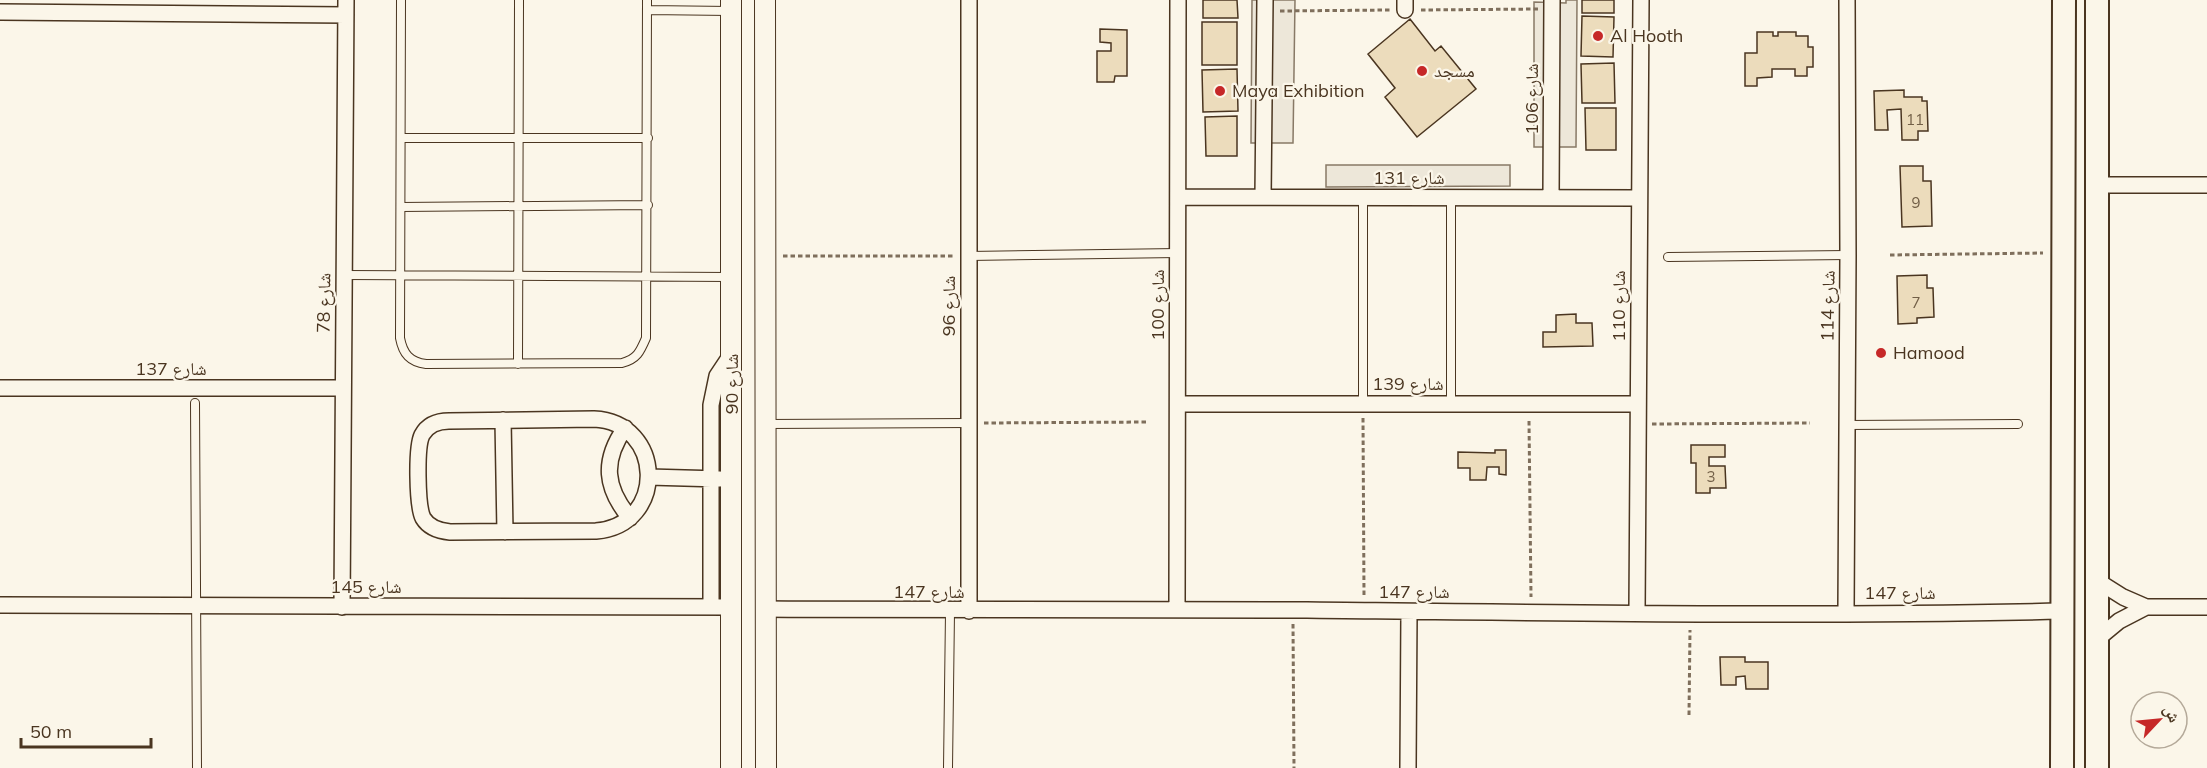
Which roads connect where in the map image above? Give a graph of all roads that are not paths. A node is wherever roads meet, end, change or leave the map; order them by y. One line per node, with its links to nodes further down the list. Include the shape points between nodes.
1 (401, 0): 19 (lane)
2 (519, 0): 20 (lane)
3 (647, 0): 15 (lane)
4 (765, 0): 42 (street, شارع 90)
5 (969, 0): 35 (street, شارع 96)
6 (1178, 0): 24 (street, شارع 100)
7 (1265, 0): 25 (street)
8 (1552, 0): 28 (street, شارع 106)
9 (1641, 0): 29 (street, شارع 110)
10 (1847, 0): 34 (street, شارع 114)
11 (2064, 0): 17 (main road)
12 (2097, 0): 18 (main road)
13 (731, 6): 15 (lane); 41 (street, شارع 90)
14 (346, 7): 16 (street); 37 (street, شارع 78)
15 (647, 10): 21 (lane)
16 (0, 12)
17 (2064, 43): 18 (main road, via 2076,56 2085,56); 65 (main road)
18 (2097, 44): 22 (main road)
19 (401, 138): 20 (lane); 32 (lane)
20 (519, 138): 21 (lane); 31 (lane)
21 (648, 138): 30 (lane)
22 (2098, 185): 23 (street); 66 (main road)
23 (2207, 185)
24 (1178, 197): 25 (street, شارع 131); 33 (street, شارع 100)
25 (1263, 197): 26 (street, شارع 131)
26 (1363, 197): 27 (street, شارع 131); 51 (lane)
27 (1450, 197): 28 (street, شارع 131); 52 (lane)
28 (1551, 197): 29 (street, شارع 131)
29 (1639, 198): 53 (street, شارع 110)
30 (648, 205): 31 (lane); 40 (lane)
31 (518, 206): 32 (lane); 39 (lane)
32 (401, 207): 38 (lane)
33 (1178, 253): 35 (lane); 50 (street, شارع 100)
34 (1848, 255): 36 (lane); 58 (street, شارع 114)
35 (969, 256): 55 (street, شارع 96)
36 (1668, 256)
37 (344, 275): 38 (lane); 48 (street, شارع 78)
38 (401, 275): 39 (lane); 46 (lane, via 400,338 407,356 416,363)
39 (518, 276): 40 (lane); 46 (lane)
40 (647, 276): 41 (lane); 46 (lane, via 646,339 633,360)
41 (732, 277): 43 (street, شارع 90)
42 (766, 324): 43 (street, via 750,336); 44 (street, شارع 90)
43 (732, 327): 45 (street, شارع 90)
44 (765, 351): 45 (street, via 749,344); 56 (street, شارع 90)
45 (733, 352): 61 (street, via 713,390); 62 (street, شارع 90)
46 (518, 364)
47 (0, 388): 48 (street, شارع 137)
48 (342, 388): 69 (street, شارع 78)
49 (195, 404): 68 (lane)
50 (1178, 404): 51 (street, شارع 139); 75 (street, شارع 100)
51 (1363, 404): 52 (street, شارع 139)
52 (1450, 404): 53 (street, شارع 139)
53 (1638, 404): 80 (street, شارع 110)
54 (504, 420): 59 (street, via 604,419); 64 (street); 64 (street, via 439,421 422,434 419,445 420,506 430,526 439,531)
55 (969, 423): 56 (lane); 76 (street, شارع 96)
56 (766, 424): 74 (street, شارع 90)
57 (2018, 424): 58 (lane)
58 (1846, 425): 81 (street, شارع 114)
59 (625, 428): 60 (street, via 642,450); 63 (street, via 615,442 609,474 619,505)
60 (649, 477): 61 (street); 63 (street, via 643,499)
61 (711, 478): 62 (street); 70 (street)
62 (732, 479): 71 (street, شارع 90)
63 (630, 518): 64 (street, via 608,530)
64 (505, 532)
65 (2063, 578): 66 (main road, via 2079,574); 77 (main road)
66 (2096, 579): 72 (street, via 2122,597); 82 (main road)
67 (0, 605): 68 (street, شارع 145)
68 (196, 606): 69 (street, شارع 145); 85 (lane)
69 (342, 607): 70 (street, شارع 145)
70 (711, 607): 71 (street, شارع 145)
71 (732, 607): 83 (street, شارع 90)
72 (2146, 607): 73 (street); 82 (street, via 2119,621)
73 (2207, 607)
74 (766, 609): 78 (street, شارع 147); 84 (street, شارع 90)
75 (1177, 610): 76 (street, شارع 147); 79 (street, شارع 147)
76 (969, 611): 78 (street, شارع 147)
77 (2063, 611): 81 (street, شارع 147); 90 (main road)
78 (950, 612): 88 (lane)
79 (1409, 612): 80 (street, شارع 147); 89 (street)
80 (1637, 612): 81 (street, شارع 147)
81 (1846, 612)
82 (2096, 640): 91 (main road)
83 (732, 694): 84 (street, via 741,707 749,710 757,708); 86 (street, شارع 90)
84 (766, 696): 87 (street, شارع 90)
85 (197, 768)
86 (731, 768)
87 (766, 768)
88 (948, 768)
89 (1408, 768)
90 (2062, 768)
91 (2097, 768)

